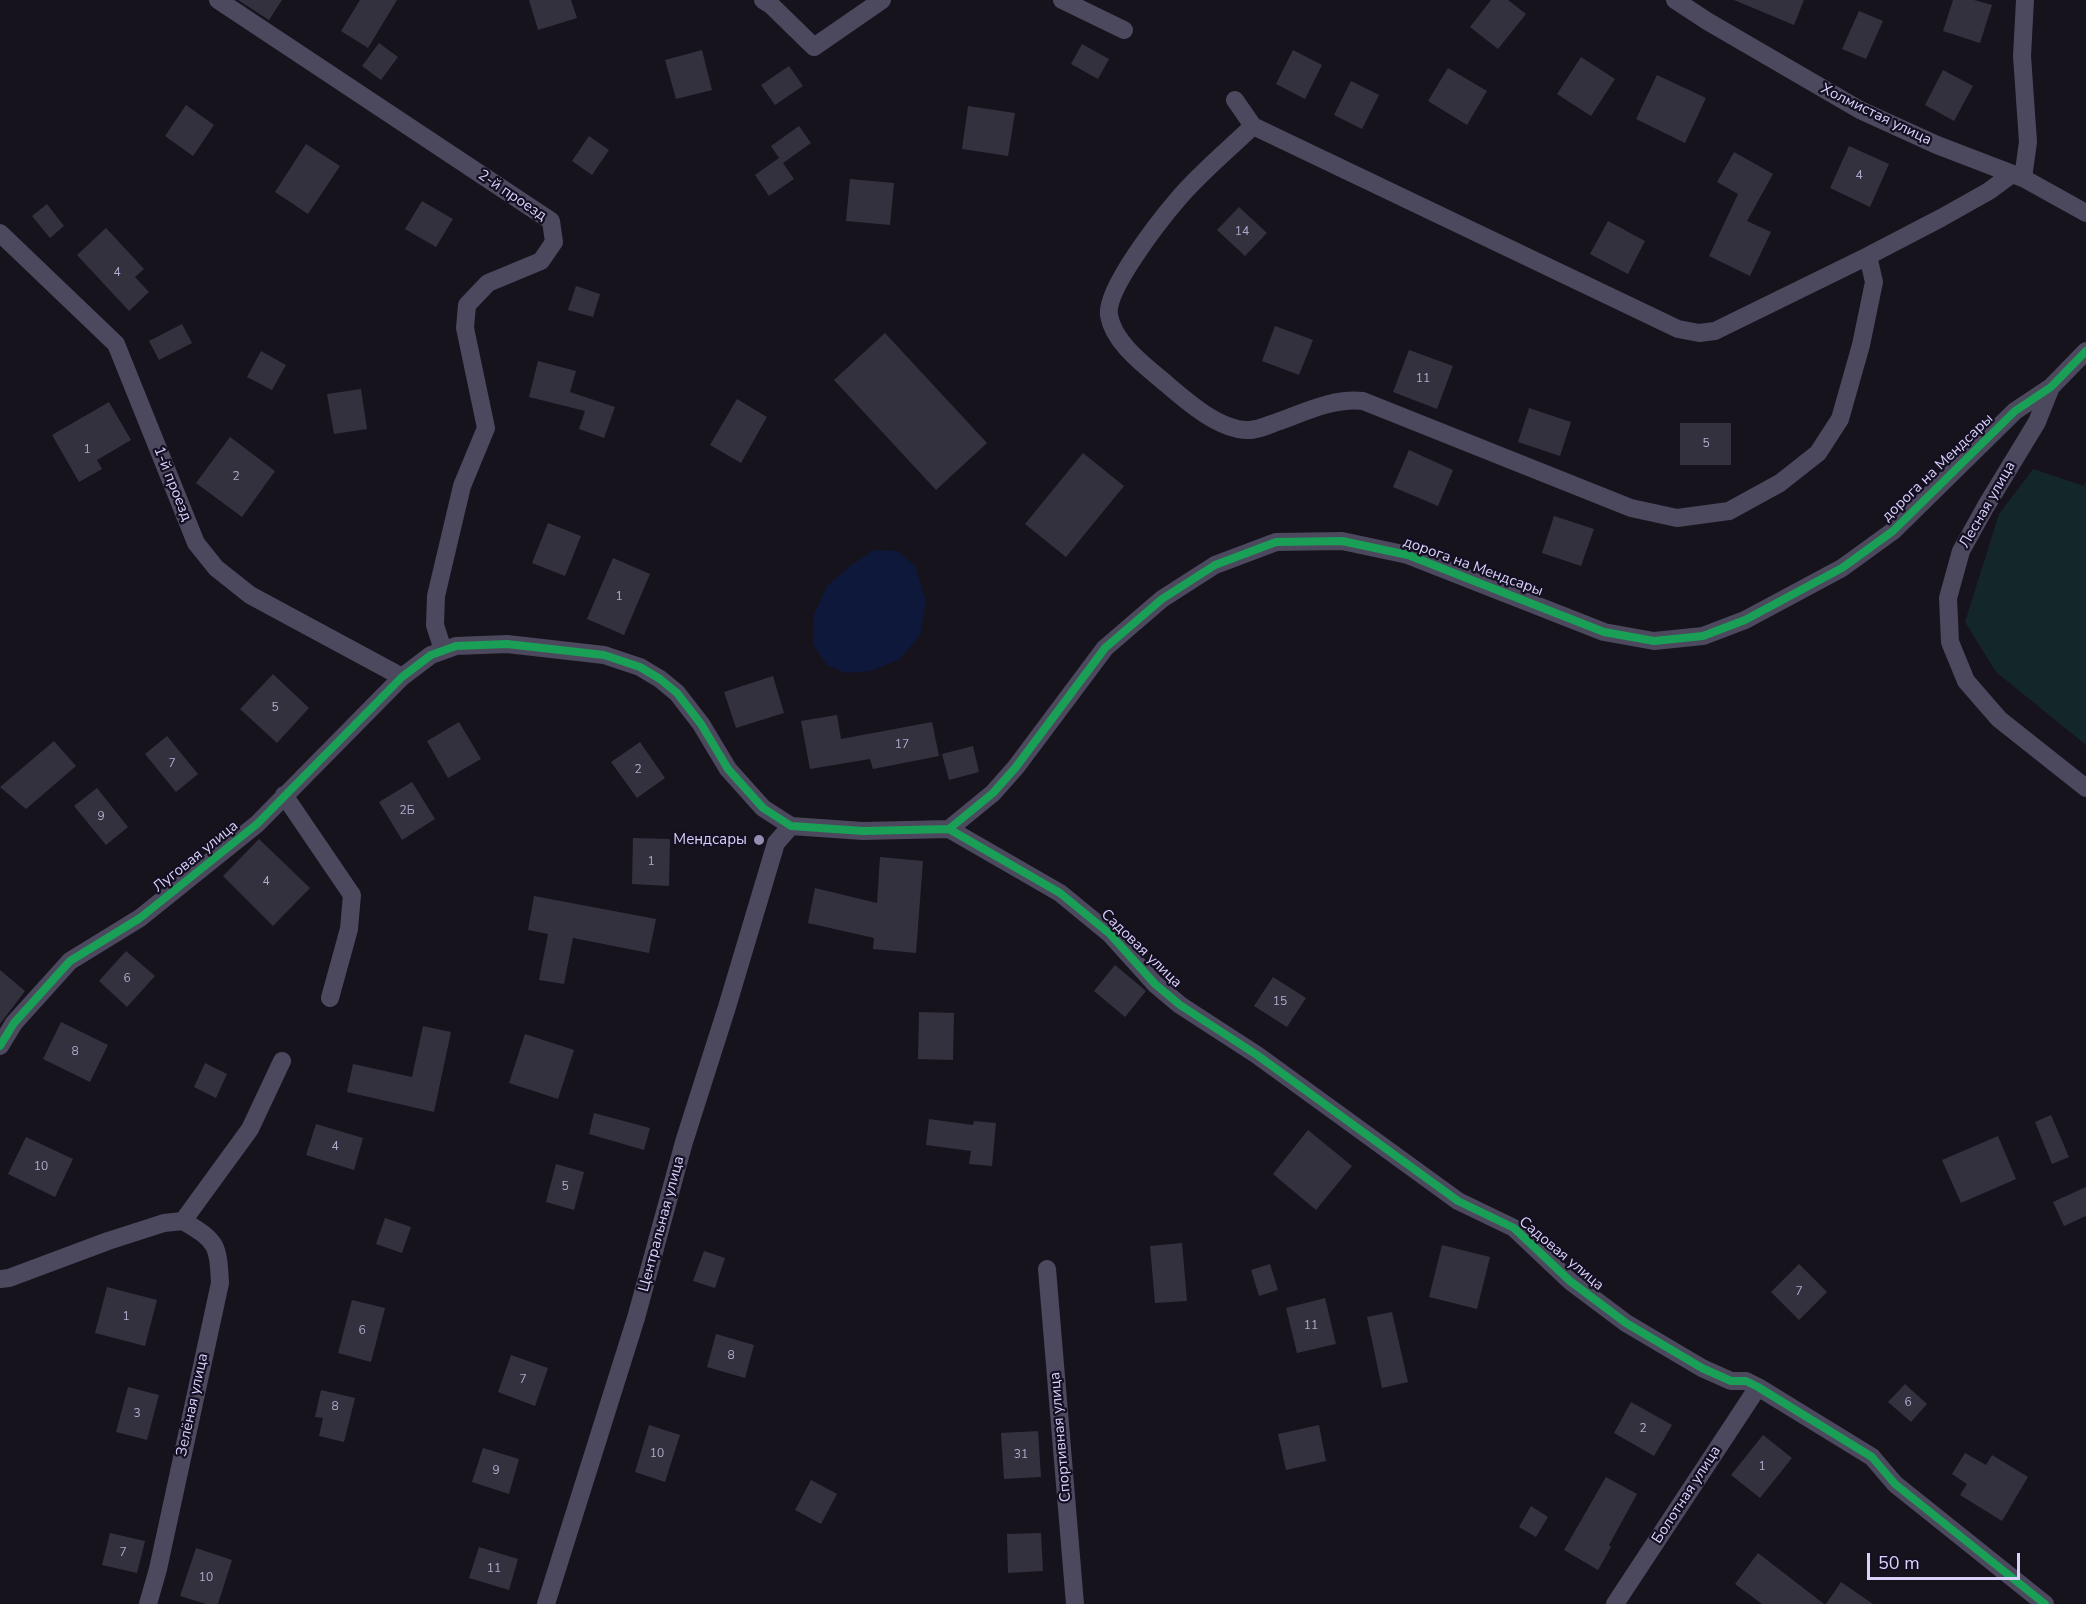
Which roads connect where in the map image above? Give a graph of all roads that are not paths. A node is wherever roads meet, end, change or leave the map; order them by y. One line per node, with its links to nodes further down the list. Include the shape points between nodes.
1 (218, 0): 16 (street, 2-й проезд, via 551,221 554,242 541,261 488,283 467,305 465,328 486,428 462,486 436,596 435,625)
2 (763, 0): 3 (street, via 813,47)
3 (882, 0)
4 (1062, 0): 7 (street)
5 (1675, 0): 10 (street, Холмистая улица, via 1860,110)
6 (2025, 0): 10 (street, via 2022,56 2028,142)
7 (1124, 30)
8 (1235, 100): 9 (street)
9 (1253, 126): 13 (street, via 1677,329 1715,331); 13 (street, via 1178,199 1121,275 1108,315 1116,334 1135,358 1195,408 1230,427 1249,430 1322,406 1363,401 1631,508 1677,518 1729,510 1780,483 1818,453 1840,419 1874,282)
10 (2017, 176): 11 (street, Холмистая улица); 13 (street)
11 (2086, 213)
12 (0, 233): 17 (street, 1-й проезд, via 116,344 196,543 216,568 250,594)
13 (1868, 256)
14 (2086, 351): 15 (street, дорога на Мендсары)
15 (2050, 387): 18 (street, Лесная улица, via 2037,422 1961,551 1948,598 1950,642 1966,681 1999,719); 21 (street, дорога на Мендсары, via 2015,411 1893,531 1842,568 1745,620 1703,636 1654,641 1604,632 1408,555 1342,541 1276,542 1215,565 1162,599 1105,648 1016,767 993,793)
16 (443, 650): 17 (street, Луговая улица); 20 (street, via 507,644 604,655 640,667 676,693 701,724 728,769 763,808)
17 (402, 677): 19 (street, Луговая улица)
18 (2086, 788)
19 (284, 795): 22 (street, via 352,895 349,929); 23 (street, Луговая улица, via 257,824 175,892 70,961 14,1023)
20 (791, 826): 21 (street, via 863,831); 30 (street, Центральная улица, via 776,843 684,1142 636,1318)
21 (949, 829): 28 (street, Садовая улица, via 1060,893 1110,934 1155,984 1180,1005 1257,1055 1458,1201 1514,1228 1570,1281 1626,1323 1702,1368)
22 (330, 998)
23 (0, 1046)
24 (282, 1061): 25 (street, via 250,1129)
25 (183, 1221): 27 (street, via 164,1223); 29 (street, Зелёная улица, via 207,1235 219,1254 220,1283)
26 (1047, 1269): 31 (street, Спортивная улица)
27 (0, 1278)
28 (1758, 1387): 32 (street, Болотная улица); 33 (street, Садовая улица, via 1872,1457 1895,1484)
29 (148, 1604)
30 (546, 1604)
31 (1075, 1604)
32 (1615, 1604)
33 (2045, 1604)

